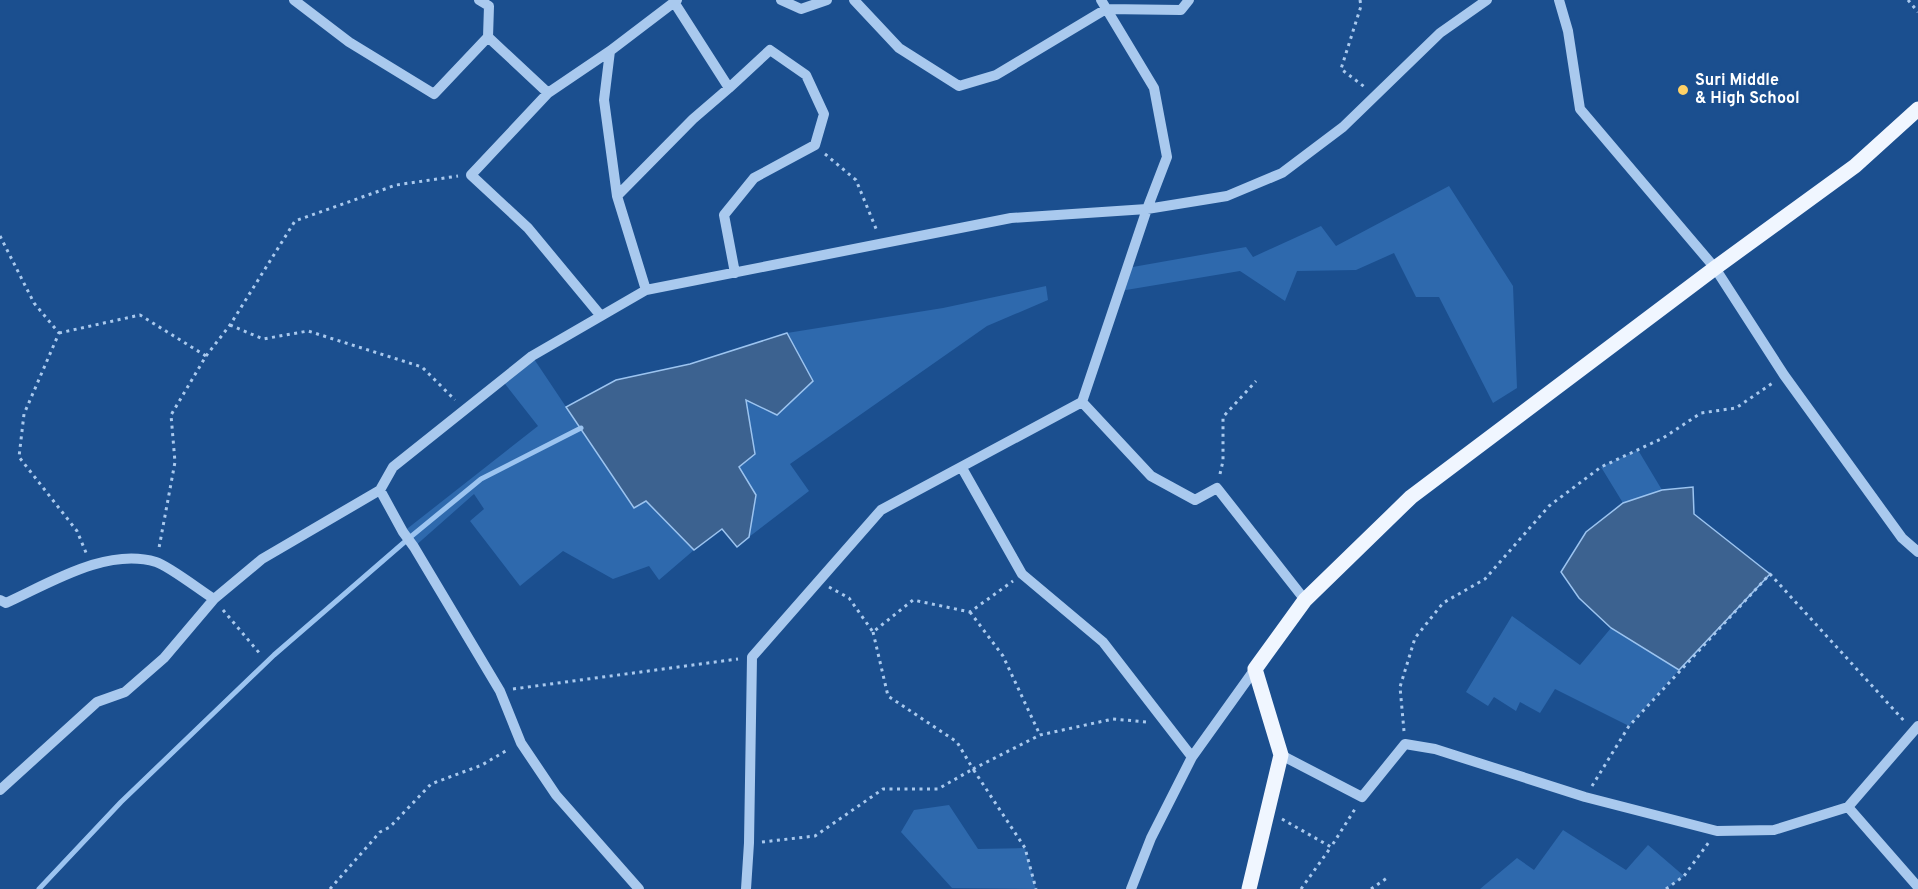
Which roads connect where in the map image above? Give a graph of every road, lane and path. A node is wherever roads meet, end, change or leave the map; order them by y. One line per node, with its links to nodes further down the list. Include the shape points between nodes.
1 (294, 0): 14 (street, via 349,42 434,94)
2 (479, 0): 14 (street, via 489,6)
3 (782, 0): 4 (street, via 801,9)
4 (826, 0)
5 (854, 0): 12 (street, via 898,48 959,86 996,75)
6 (1189, 0): 12 (street, via 1181,10)
7 (1360, 0): 18 (path, via 1341,69)
8 (1487, 0): 18 (street, via 1440,33)
9 (1559, 0): 26 (street, via 1580,109)
10 (1908, 0): 13 (path)
11 (675, 1): 15 (street); 16 (street)
12 (1104, 5): 23 (street, via 1154,88 1167,157)
13 (1918, 12)
14 (488, 37): 17 (street)
15 (610, 51): 17 (street); 22 (street, via 604,100)
16 (729, 88): 20 (street, via 770,50 806,75 824,114); 22 (street)
17 (548, 93): 21 (street)
18 (1376, 95): 23 (street, via 1343,127 1282,172 1227,196)
19 (1918, 109): 26 (main road, via 1855,166)
20 (815, 145): 25 (path, via 856,180); 27 (street, via 754,178 724,215)
21 (471, 175): 29 (street, via 528,228); 30 (path, via 396,185 295,222)
22 (617, 196): 28 (street)
23 (1147, 209): 25 (street, via 1011,218); 35 (street)
24 (0, 236): 31 (path, via 34,303)
25 (882, 243): 27 (street)
26 (1715, 268): 33 (street); 47 (main road, via 1411,497)
27 (735, 273): 28 (street)
28 (646, 290): 29 (street)
29 (601, 316): 36 (street, via 532,356)
30 (230, 325): 32 (path); 36 (path, via 263,339 308,331 422,367)
31 (59, 333): 32 (path, via 140,315); 42 (path, via 24,414 19,457 77,531)
32 (207, 356): 41 (path, via 171,415 175,462)
33 (1784, 375): 40 (street, via 1902,538); 58 (path, via 1736,408 1701,412 1662,438 1601,467 1549,506 1485,579 1443,603 1415,638 1400,687)
34 (1256, 381): 38 (path, via 1223,417 1223,461)
35 (1083, 402): 37 (street); 38 (street, via 1151,476 1195,500)
36 (465, 410): 39 (street, via 393,468)
37 (962, 468): 43 (street); 44 (street, via 881,510)
38 (1217, 488): 47 (street)
39 (380, 490): 45 (street, via 262,559); 53 (street)
40 (1918, 552)
41 (157, 562): 42 (street, via 122,558); 45 (street)
42 (91, 565): 46 (street, via 6,603)
43 (1022, 574): 48 (path); 54 (street, via 1103,642)
44 (818, 582): 49 (path, via 849,598); 51 (street)
45 (214, 599): 50 (path); 62 (street, via 164,658 125,692 97,702)
46 (0, 600)
47 (1305, 600): 52 (main road)
48 (970, 612): 49 (path, via 913,600); 56 (path, via 1003,656)
49 (873, 632): 61 (path, via 888,696 957,742)
50 (261, 655)
51 (752, 657): 53 (path); 68 (street)
52 (1255, 669): 59 (main road); 60 (street)
53 (500, 691): 57 (street)
54 (1167, 723): 56 (path, via 1113,719); 60 (street)
55 (1916, 729): 64 (path, via 1770,574 1629,726); 65 (street)
56 (1040, 735): 61 (path)
57 (521, 743): 72 (path, via 482,765 431,784 390,827 380,832); 73 (street, via 556,795)
58 (1405, 744): 63 (street); 64 (street, via 1435,749)
59 (1281, 755): 63 (street); 66 (main road)
60 (1192, 757): 76 (street, via 1151,838)
61 (973, 769): 68 (path, via 938,789 884,789 815,836); 75 (path, via 1025,848)
62 (0, 790)
63 (1362, 797): 69 (path)
64 (1585, 797): 67 (street)
65 (1848, 807): 67 (street, via 1774,830); 71 (street)
66 (1267, 812): 69 (path); 77 (main road)
67 (1717, 831): 80 (path, via 1684,876)
68 (749, 843): 74 (street)
69 (1331, 847): 78 (path)
70 (1387, 878): 79 (path)
71 (1918, 886)
72 (330, 889)
73 (639, 889)
74 (746, 889)
75 (1036, 889)
76 (1131, 889)
77 (1249, 889)
78 (1300, 889)
79 (1371, 889)
80 (1666, 889)

